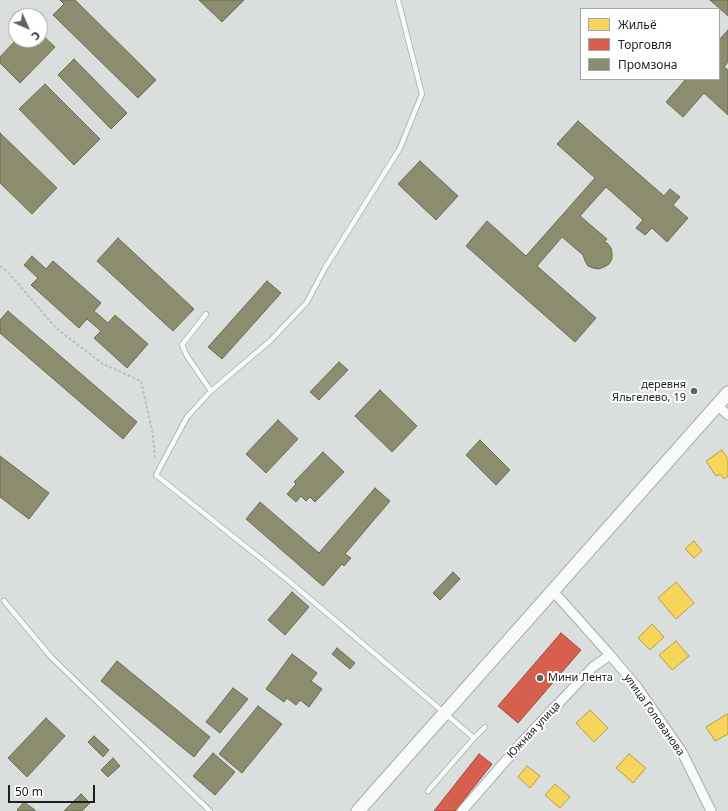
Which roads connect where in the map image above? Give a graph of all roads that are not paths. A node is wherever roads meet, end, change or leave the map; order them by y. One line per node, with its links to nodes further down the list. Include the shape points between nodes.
1 (398, 0): 3 (lane, via 422,94 400,148 325,268 307,302 270,341)
2 (206, 314): 3 (lane, via 182,345)
3 (211, 391): 10 (lane, via 187,417 156,475 289,581)
4 (728, 393): 5 (main road)
5 (717, 405): 6 (street); 7 (main road)
6 (728, 415)
7 (553, 591): 9 (street, улица Голованова); 10 (main road)
8 (4, 601): 14 (lane, via 51,657)
9 (610, 655): 16 (street, Южная улица, via 593,667 522,742); 17 (street, улица Голованова, via 637,687 682,752)
10 (445, 713): 12 (lane); 15 (main road)
11 (484, 727): 12 (lane)
12 (474, 738): 13 (lane)
13 (428, 791)
14 (210, 811)
15 (358, 811)
16 (462, 811)
17 (711, 811)

